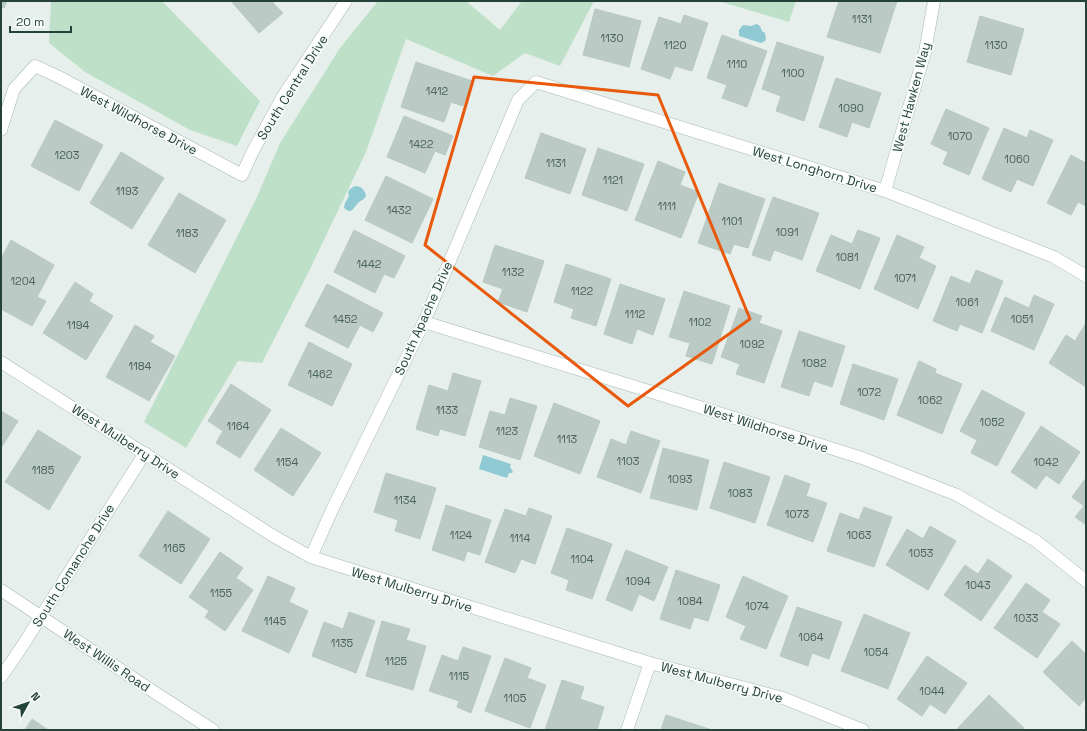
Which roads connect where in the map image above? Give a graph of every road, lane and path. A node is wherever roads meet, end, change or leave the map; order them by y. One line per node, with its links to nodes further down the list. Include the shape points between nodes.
1 (346, 1): 5 (street, South Central Drive, via 283,96)
2 (934, 1): 6 (street, West Hawken Way, via 925,52)
3 (536, 82): 6 (street, West Longhorn Drive); 8 (street, South Apache Drive, via 518,100)
4 (1, 130): 5 (street, West Wildhorse Drive, via 14,89 35,66)
5 (242, 175)
6 (885, 191): 7 (street, West Longhorn Drive, via 1054,257)
7 (1086, 276)
8 (424, 322): 11 (street, South Apache Drive); 12 (street, West Wildhorse Drive, via 862,458 957,495 1036,541)
9 (1, 362): 10 (street, West Mulberry Drive)
10 (145, 453): 11 (street, West Mulberry Drive, via 275,537); 14 (street, South Comanche Drive)
11 (311, 557): 15 (street, West Mulberry Drive)
12 (1086, 581)
13 (1, 590): 14 (street, West Willis Road)
14 (41, 616): 16 (street, South Comanche Drive); 17 (street, West Willis Road)
15 (650, 663): 18 (street); 19 (street, West Mulberry Drive, via 783,698)
16 (1, 677)
17 (213, 730)
18 (627, 730)
19 (863, 730)

